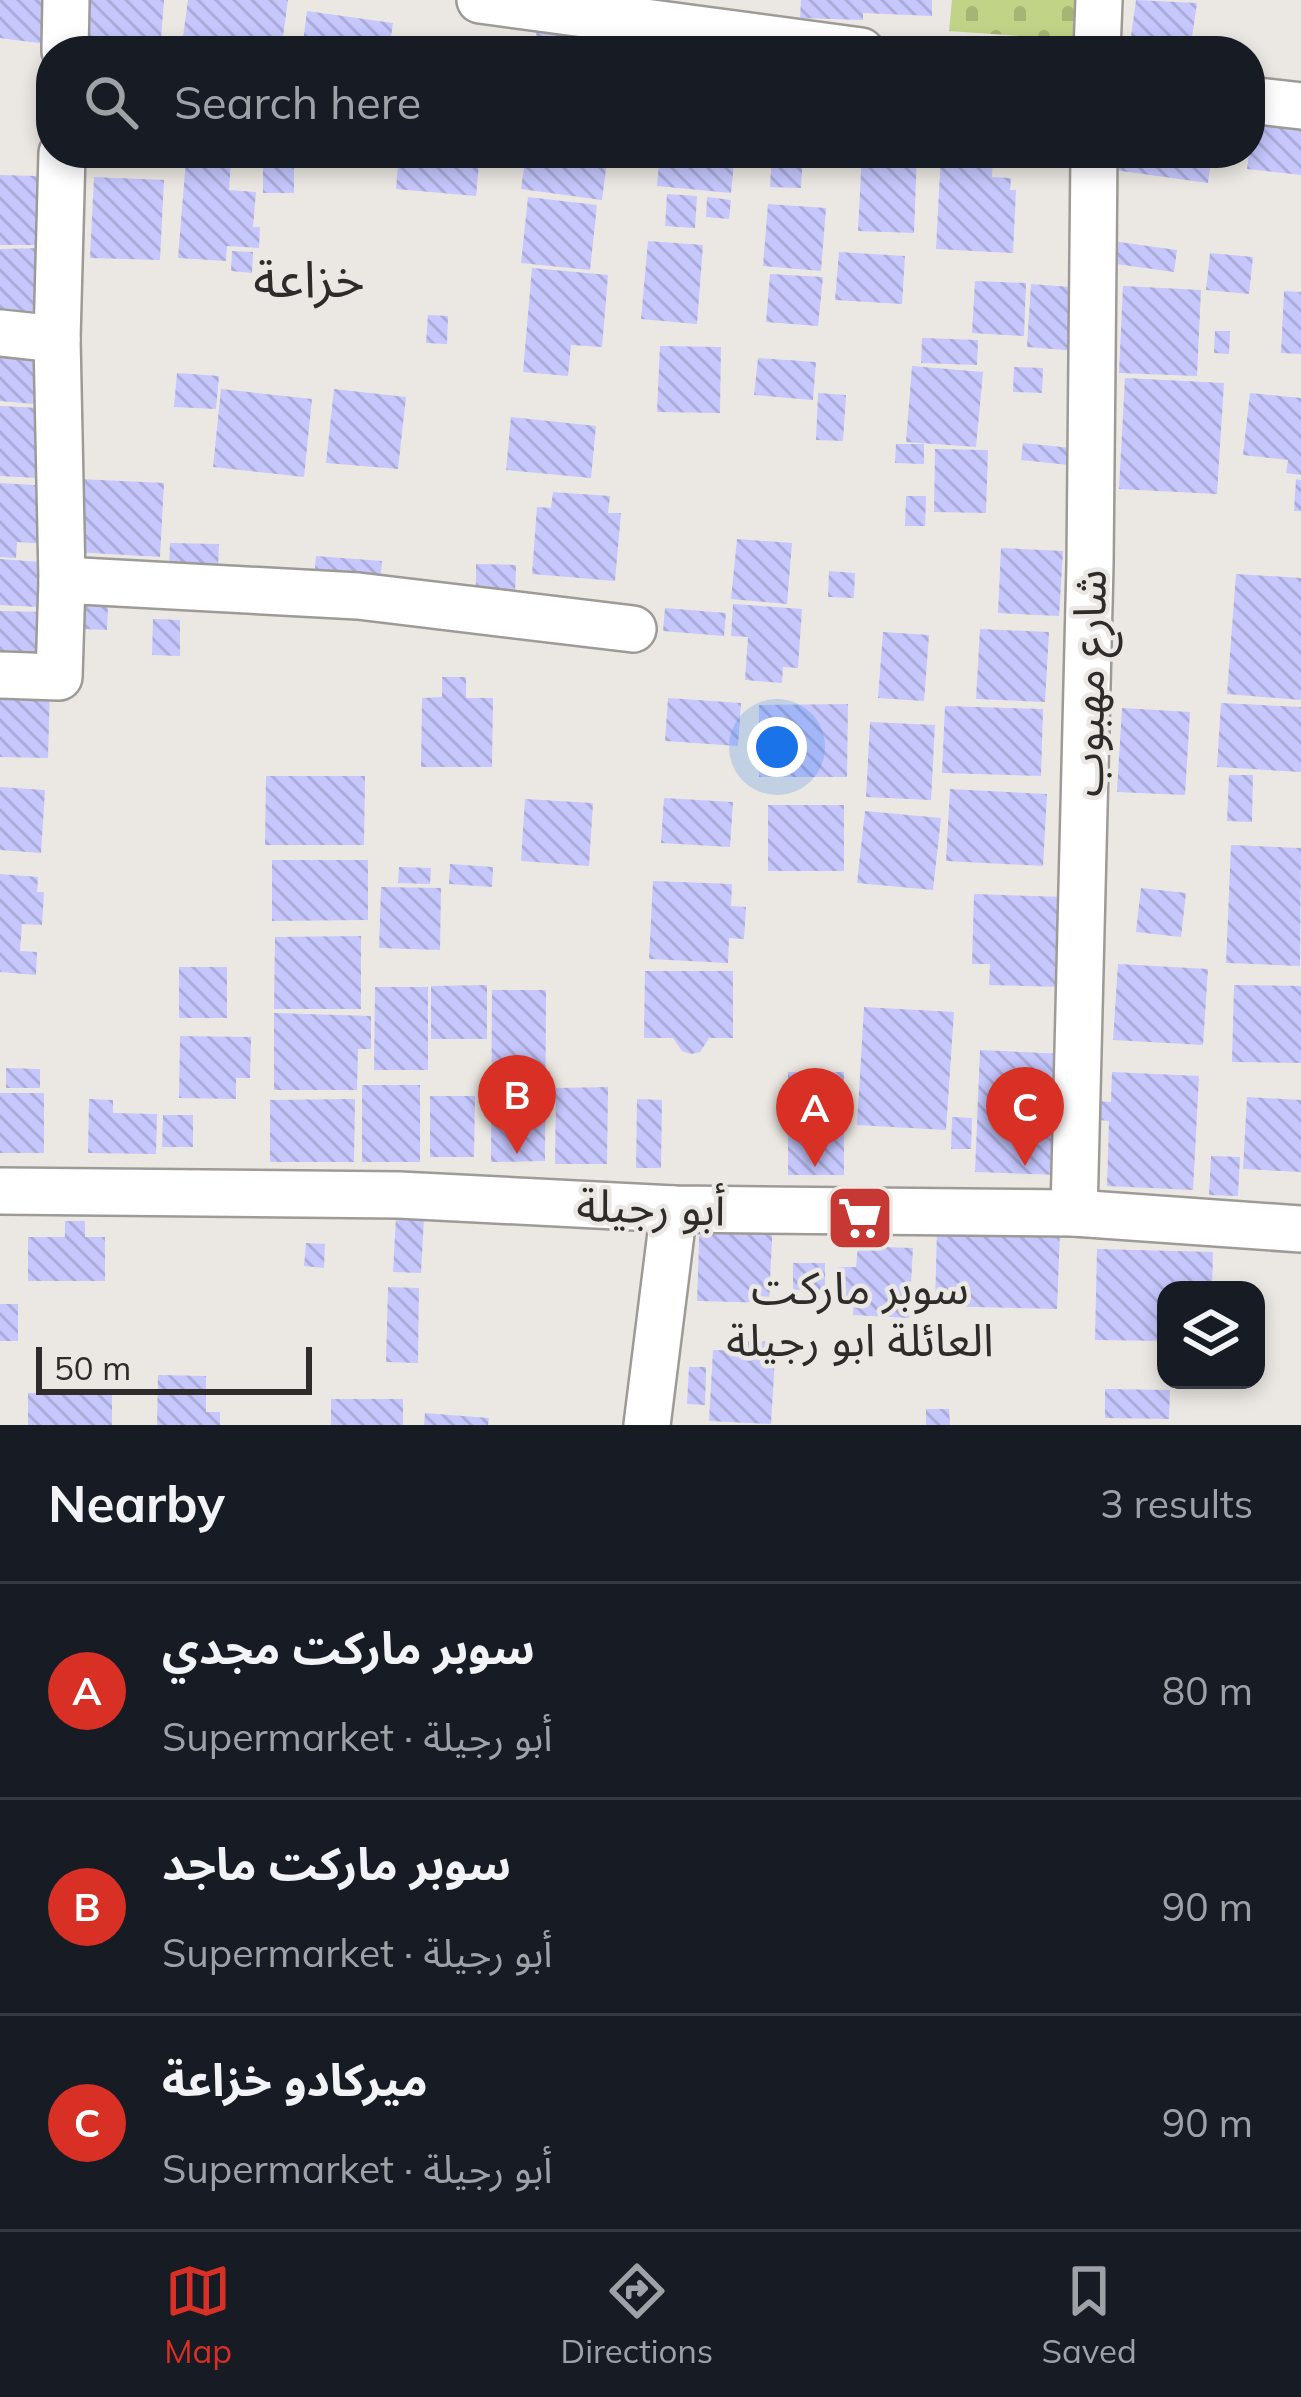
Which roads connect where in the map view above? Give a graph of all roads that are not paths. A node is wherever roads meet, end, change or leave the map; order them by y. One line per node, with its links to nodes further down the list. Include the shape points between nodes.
1 (66, 0): 5 (street)
2 (480, 0): 4 (street)
3 (1099, 0): 7 (street)
4 (791, 21): 6 (street)
5 (65, 36)
6 (826, 36)
7 (1097, 36)
8 (1265, 102): 9 (street)
9 (1301, 106)
10 (62, 168): 13 (street)
11 (1094, 168): 19 (street, شارع مهبوب)
12 (0, 333): 13 (street)
13 (57, 339): 14 (street)
14 (62, 580): 15 (street, via 358,596); 16 (street, via 59,677)
15 (633, 629)
16 (0, 675)
17 (0, 1191): 18 (street, أبو رجيلة, via 399,1195)
18 (674, 1209): 19 (street, أبو رجيلة); 21 (street)
19 (1074, 1213): 20 (street, أبو رجيلة)
20 (1301, 1229)
21 (647, 1425)

